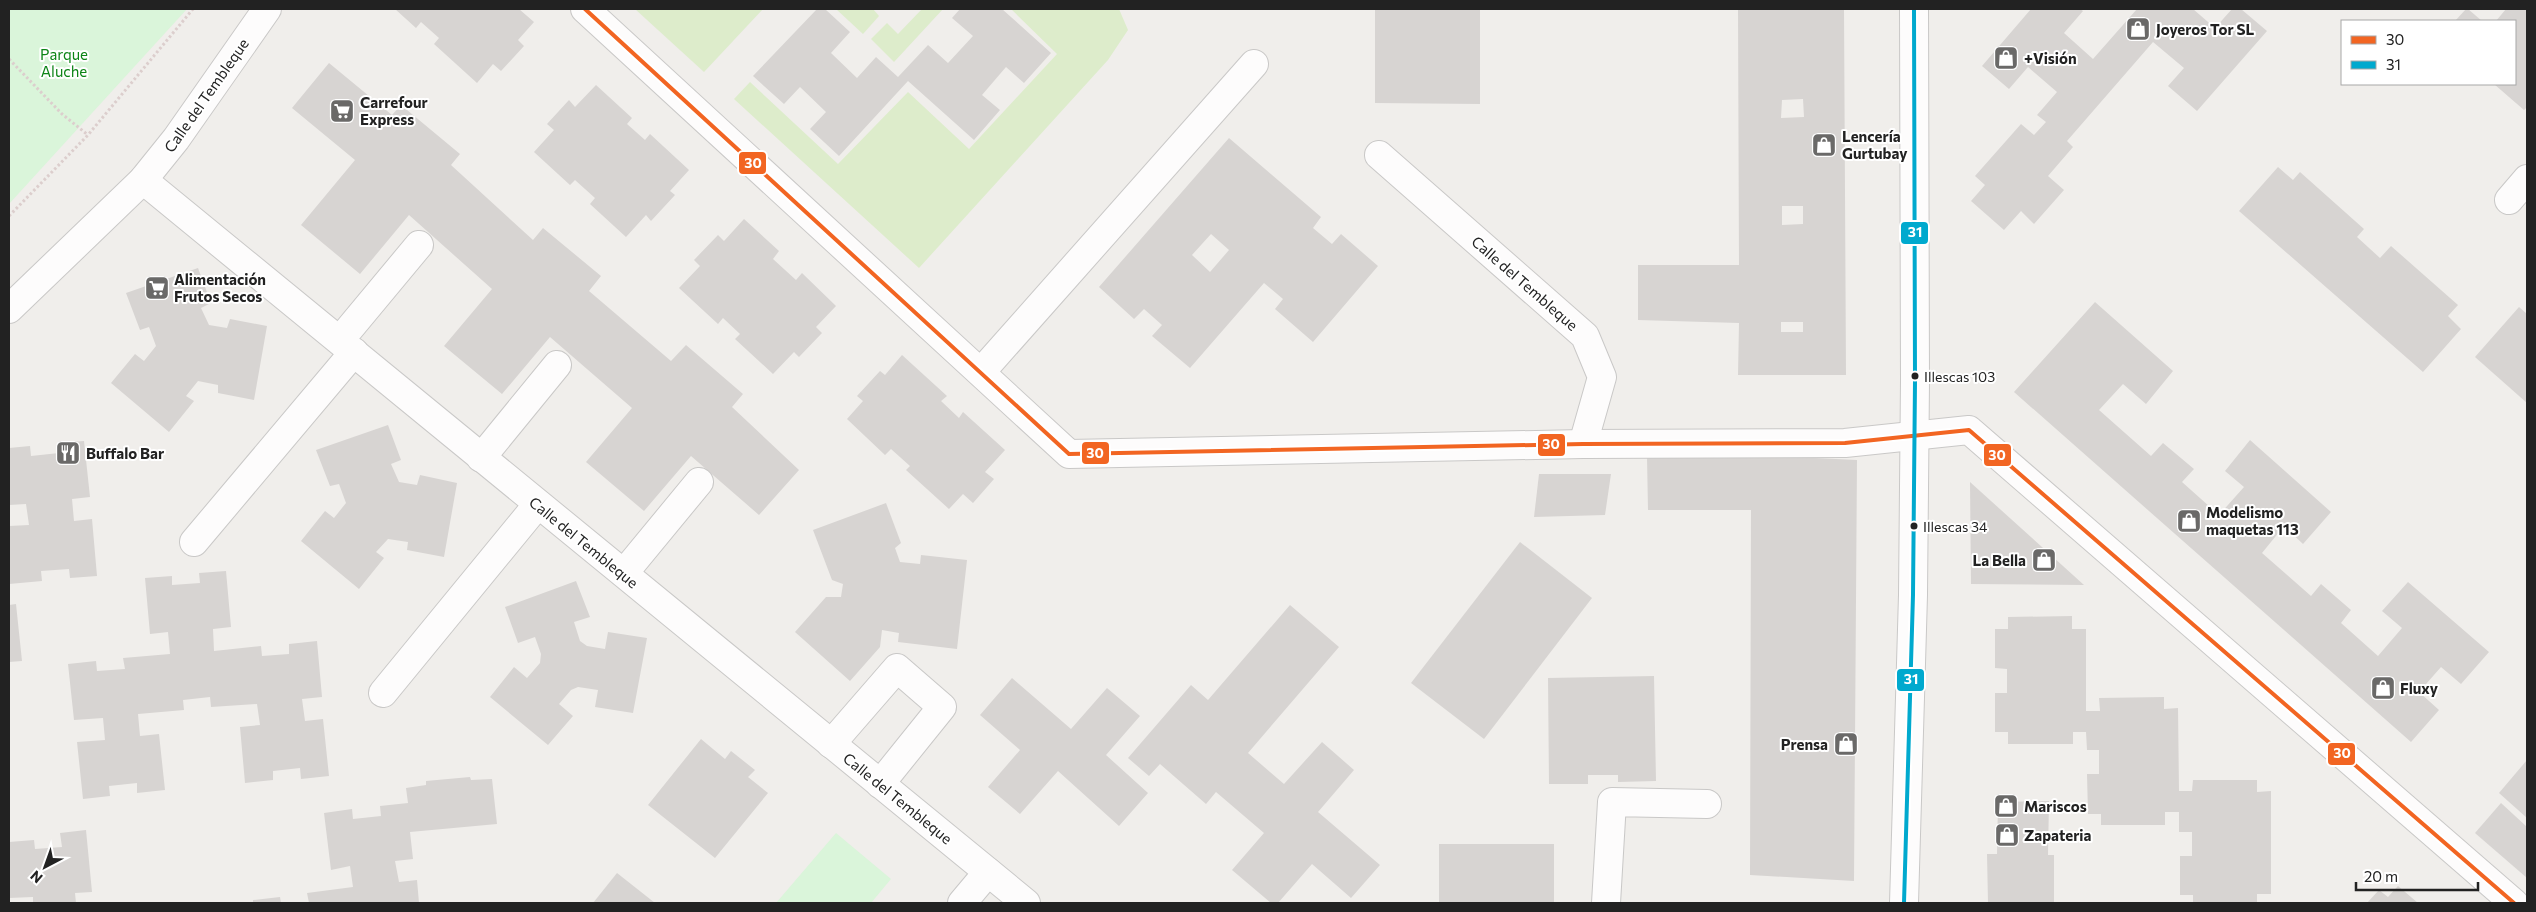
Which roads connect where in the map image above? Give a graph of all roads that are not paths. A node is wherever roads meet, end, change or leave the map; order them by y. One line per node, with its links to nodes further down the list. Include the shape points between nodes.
1 (267, 9): 7 (street, Calle del Tembleque, via 176,139)
2 (585, 9): 13 (street)
3 (1914, 9): 14 (street)
4 (1254, 64): 13 (street)
5 (1379, 155): 15 (street, Calle del Tembleque, via 1585,336 1602,377)
6 (2527, 179): 8 (street)
7 (143, 180): 10 (street, Calle del Tembleque); 11 (street, Calle del Tembleque)
8 (2509, 200)
9 (419, 245): 11 (street)
10 (9, 309)
11 (347, 346): 16 (street, Calle del Tembleque); 19 (street)
12 (558, 364): 16 (street)
13 (981, 372): 15 (street, via 1070,454)
14 (1914, 435): 15 (street, via 1845,443); 29 (street); 30 (street, via 1969,430)
15 (1583, 444)
16 (481, 458): 18 (street, Calle del Tembleque)
17 (699, 482): 20 (street)
18 (538, 504): 20 (street, Calle del Tembleque); 21 (street)
19 (194, 542)
20 (624, 574): 22 (street, Calle del Tembleque)
21 (383, 692)
22 (831, 744): 23 (street, Calle del Tembleque); 23 (street, via 897,668 942,707)
23 (880, 784): 25 (street, Calle del Tembleque)
24 (1707, 804): 28 (street, via 1612,802)
25 (988, 872): 26 (street); 27 (street, Calle del Tembleque)
26 (962, 903)
27 (1026, 903)
28 (1606, 903)
29 (1904, 903)
30 (2514, 903)

